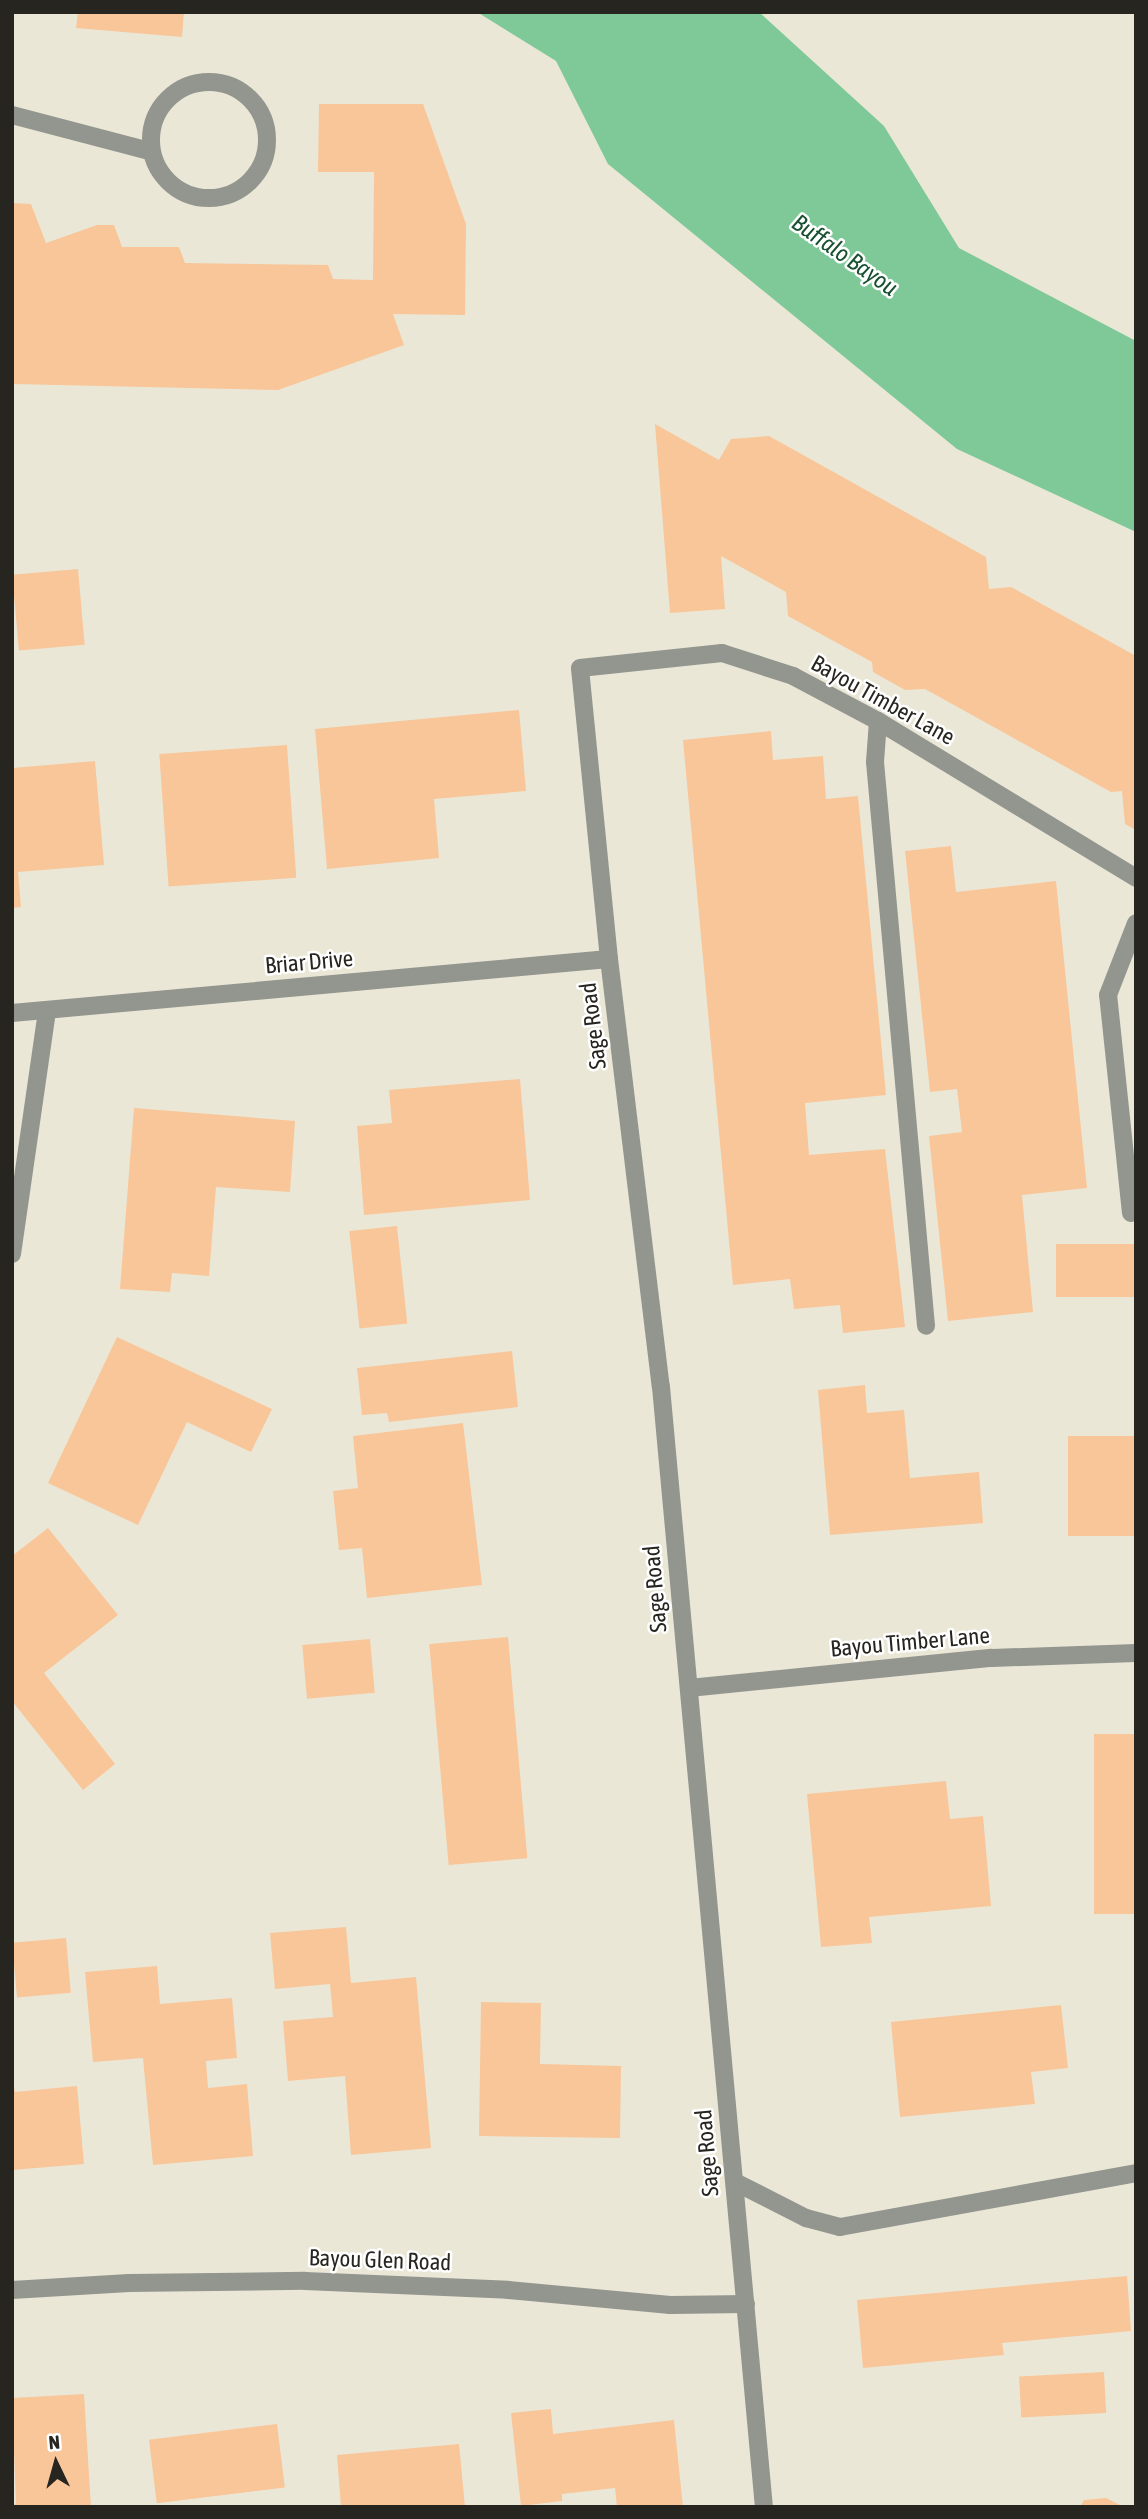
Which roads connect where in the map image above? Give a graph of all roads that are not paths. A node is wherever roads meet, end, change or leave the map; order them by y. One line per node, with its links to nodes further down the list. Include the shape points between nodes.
1 (12, 115): 2 (street)
2 (149, 152): 2 (street, via 162,100 204,79 248,92 270,134 256,178 238,193 215,200 169,186)
3 (580, 668): 4 (street, Bayou Timber Lane, via 722,653 793,676); 7 (street, Sage Road)
4 (878, 721): 5 (street, Bayou Timber Lane); 12 (street, via 874,762)
5 (1136, 878)
6 (1136, 923): 10 (street, via 1108,995)
7 (609, 959): 8 (street, Briar Drive); 14 (street, Sage Road, via 661,1387)
8 (47, 1011): 9 (street, Briar Drive); 11 (street)
9 (12, 1013)
10 (1130, 1213)
11 (12, 1254)
12 (926, 1325)
13 (1136, 1653): 14 (street, Bayou Timber Lane, via 992,1658)
14 (689, 1688): 16 (street, Sage Road)
15 (1136, 2173): 16 (street, via 840,2227 806,2218)
16 (735, 2182): 18 (street, Sage Road)
17 (12, 2290): 18 (street, Bayou Glen Road, via 305,2281 508,2290 670,2305)
18 (746, 2304): 19 (street, Sage Road)
19 (764, 2507)

